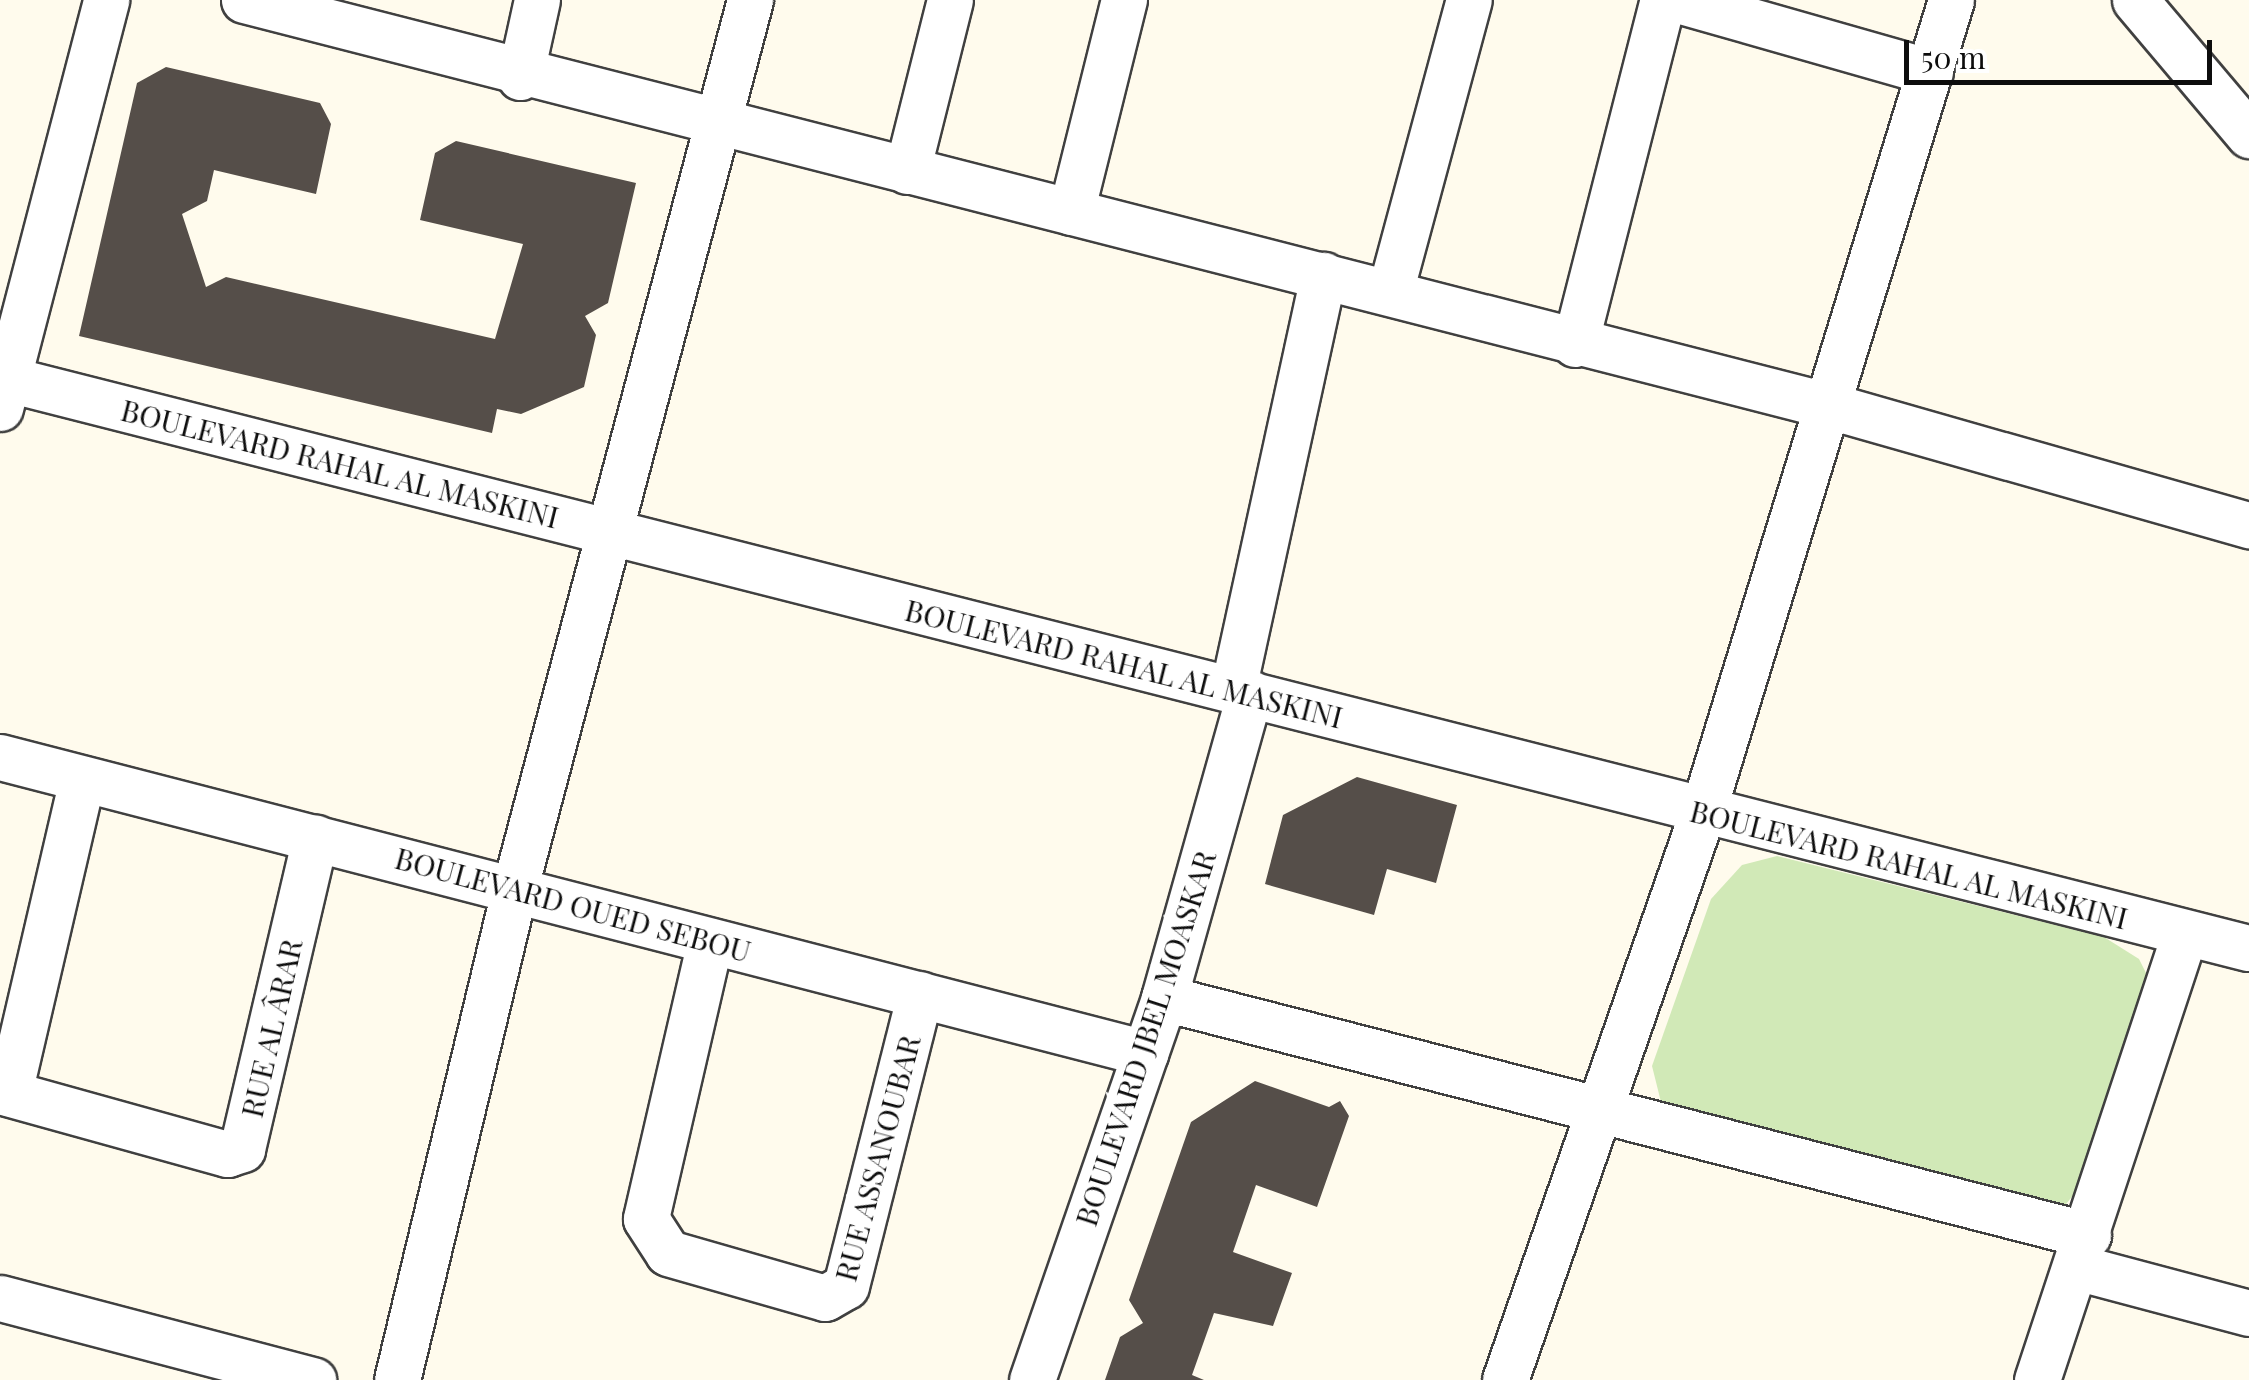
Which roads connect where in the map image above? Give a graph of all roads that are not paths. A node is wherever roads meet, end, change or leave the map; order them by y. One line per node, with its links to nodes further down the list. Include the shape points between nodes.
1 (106, 0): 21 (street)
2 (244, 0): 13 (street)
3 (537, 0): 13 (street)
4 (750, 0): 14 (street)
5 (950, 0): 16 (street)
6 (1124, 0): 17 (street)
7 (1469, 0): 19 (street)
8 (1663, 0): 20 (street)
9 (1678, 0): 12 (street)
10 (1950, 0): 12 (street)
11 (2135, 0): 15 (street)
12 (1930, 72): 22 (street)
13 (520, 77): 14 (street)
14 (714, 125): 16 (street); 24 (street)
15 (2249, 134)
16 (907, 171): 17 (street)
17 (1071, 212): 18 (street)
18 (1323, 275): 19 (street); 25 (street, BOULEVARD JBEL MOASKAR)
19 (1390, 292): 20 (street)
20 (1575, 344): 22 (street)
21 (2, 388): 24 (street, BOULEVARD RAHAL AL MASKINI)
22 (1830, 406): 23 (street); 28 (street)
23 (2249, 525)
24 (612, 532): 25 (street, BOULEVARD RAHAL AL MASKINI); 30 (street)
25 (1242, 691): 28 (street, BOULEVARD RAHAL AL MASKINI); 35 (street, BOULEVARD JBEL MOASKAR)
26 (0, 757): 27 (street, BOULEVARD OUED SEBOU)
27 (82, 780): 29 (street, BOULEVARD OUED SEBOU); 37 (street)
28 (1702, 814): 31 (street, BOULEVARD RAHAL AL MASKINI); 38 (street)
29 (315, 837): 30 (street, BOULEVARD OUED SEBOU); 37 (street, RUE AL ÂRAR, via 242,1149 227,1154)
30 (515, 887): 32 (street, BOULEVARD OUED SEBOU); 43 (street)
31 (2185, 933): 33 (street, BOULEVARD RAHAL AL MASKINI); 39 (street)
32 (710, 941): 34 (street, BOULEVARD OUED SEBOU); 34 (street, RUE ASSANOUBAR, via 646,1219 668,1254 825,1298 846,1286)
33 (2249, 948)
34 (920, 994): 36 (street, BOULEVARD OUED SEBOU)
35 (1164, 998): 36 (street, BOULEVARD JBEL MOASKAR); 38 (street)
36 (1145, 1053): 44 (street, BOULEVARD JBEL MOASKAR)
37 (4, 1092)
38 (1600, 1110): 39 (street); 45 (street)
39 (2082, 1251): 41 (street); 46 (street)
40 (0, 1298): 42 (street)
41 (2249, 1313)
42 (313, 1380)
43 (397, 1380)
44 (1032, 1380)
45 (1505, 1380)
46 (2037, 1380)

